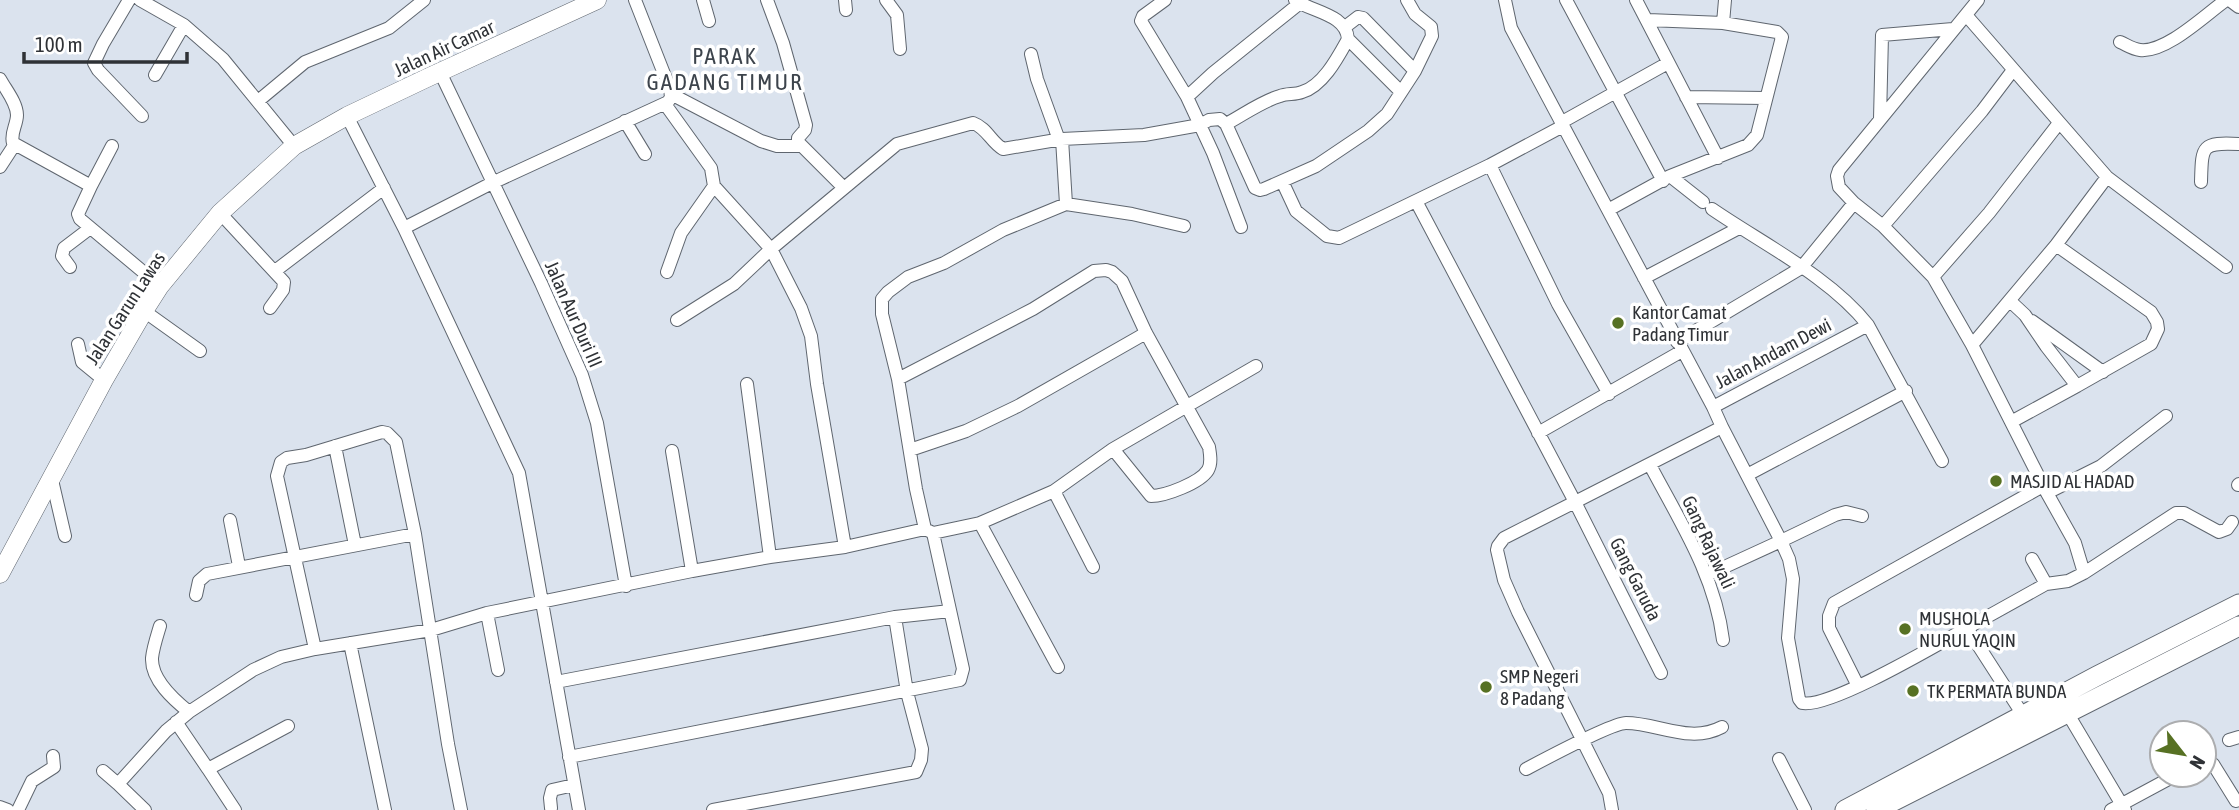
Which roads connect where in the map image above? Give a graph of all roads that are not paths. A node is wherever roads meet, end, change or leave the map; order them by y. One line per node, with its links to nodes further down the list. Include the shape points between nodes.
1 (129, 0): 42 (street, via 94,64)
2 (140, 0): 23 (street)
3 (424, 0): 41 (street, via 389,28 304,62)
4 (597, 0): 32 (main road, Jalan Air Camar)
5 (635, 0): 39 (street)
6 (703, 0): 21 (street)
7 (767, 0): 55 (street, via 806,125 798,138)
8 (886, 0): 27 (street, via 897,15)
9 (1165, 0): 37 (street, via 1141,21)
10 (1406, 0): 31 (street, via 1433,32)
11 (1504, 0): 48 (street, via 1511,28)
12 (1566, 0): 36 (street)
13 (1636, 0): 20 (street)
14 (1725, 0): 22 (street)
15 (1978, 0): 19 (street)
16 (2228, 0): 18 (street); 26 (street, via 2154,48 2143,51)
17 (1297, 2): 25 (street, via 1338,21); 37 (street)
18 (2239, 6)
19 (1966, 15): 24 (street); 30 (street)
20 (1648, 20): 22 (street); 29 (street)
21 (709, 21)
22 (1723, 23): 40 (street, via 1777,32 1782,37)
23 (184, 25): 33 (street); 41 (street, via 223,59)
24 (1953, 29): 44 (street); 44 (street, via 1882,35)
25 (1346, 33): 31 (street, via 1358,17 1363,18); 35 (street); 47 (street, via 1330,67 1310,89 1281,95)
26 (2120, 42)
27 (901, 49)
28 (1031, 54): 50 (street)
29 (1668, 64): 36 (street); 38 (street)
30 (2013, 70): 46 (street); 75 (street)
31 (1415, 71): 35 (street)
32 (440, 72): 43 (main road, Jalan Air Camar); 64 (street, Jalan Aur Duri III)
33 (155, 75)
34 (0, 79): 51 (street, via 17,112 11,140)
35 (1401, 92): 62 (street, via 1387,114 1368,131 1317,166)
36 (1615, 92): 48 (street); 61 (street)
37 (1187, 97): 49 (street)
38 (1686, 97): 40 (street); 57 (street)
39 (668, 99): 45 (street); 55 (street, via 761,141); 66 (street, via 711,168)
40 (1766, 99): 57 (street, via 1753,141)
41 (258, 101): 54 (street)
42 (142, 116)
43 (347, 117): 54 (main road, Jalan Garun Lawas); 68 (street)
44 (1880, 119): 70 (street, via 1837,176 1839,187)
45 (625, 121): 56 (street); 64 (street)
46 (2059, 123): 60 (street); 87 (street)
47 (1226, 124): 49 (street, via 1216,118); 62 (street, via 1255,188)
48 (1562, 124): 58 (street); 72 (street)
49 (1200, 125): 50 (street, via 1144,135); 76 (street)
50 (1061, 140): 67 (street, via 1003,149 973,123 897,144); 71 (street)
51 (15, 144): 59 (street); 65 (street)
52 (2239, 144): 63 (street, via 2217,143 2204,150)
53 (112, 146): 65 (street)
54 (294, 146): 73 (main road, Jalan Garun Lawas)
55 (801, 146): 67 (street)
56 (645, 154)
57 (1718, 158): 61 (street)
58 (1490, 165): 69 (street); 108 (street, via 1558,304)
59 (0, 167)
60 (2107, 177): 80 (street); 83 (street)
61 (1667, 178): 72 (street); 78 (street)
62 (1282, 181): 69 (street, via 1296,211 1335,239)
63 (2201, 182)
64 (492, 183): 77 (street); 146 (street, Jalan Aur Duri III, via 582,376 597,423)
65 (91, 186): 79 (street, via 78,214)
66 (714, 186): 81 (street); 86 (street, via 681,233)
67 (843, 187): 81 (street)
68 (384, 188): 77 (street); 85 (street)
69 (1416, 201): 114 (street)
70 (1854, 203): 75 (street); 84 (street)
71 (1066, 204): 74 (street); 103 (street, via 1003,230 908,277 888,292 882,299 882,314)
72 (1608, 210): 88 (street)
73 (220, 213): 85 (street); 89 (main road, Jalan Garun Lawas)
74 (1184, 226)
75 (1883, 226): 87 (street)
76 (1241, 227)
77 (404, 228): 148 (street, via 519,473)
78 (1739, 228): 84 (street); 88 (street)
79 (89, 229): 82 (street, via 64,248 62,256); 89 (street)
80 (2056, 245): 90 (street); 102 (street, via 2151,312 2157,322 2151,344)
81 (771, 248): 94 (street, via 734,284); 135 (street, via 811,336)
82 (70, 267)
83 (2226, 267)
84 (1801, 268): 95 (street, via 1853,306); 99 (street)
85 (275, 271): 91 (street, via 284,287)
86 (667, 272)
87 (1933, 277): 98 (street)
88 (1644, 278): 99 (street)
89 (160, 286): 92 (main road, Jalan Garun Lawas)
90 (2010, 301): 93 (street); 98 (street)
91 (270, 307)
92 (144, 311): 100 (street); 104 (main road, Jalan Garun Lawas)
93 (2025, 315): 102 (street); 106 (street)
94 (677, 320)
95 (1868, 325): 107 (street); 110 (street, Jalan Andam Dewi)
96 (1146, 333): 103 (street, via 1122,281 1112,272 1094,271 1033,309); 109 (street); 117 (street, via 1018,406 966,431)
97 (78, 344): 104 (street, via 82,362)
98 (1972, 345): 112 (street)
99 (1679, 346): 108 (street); 110 (street)
100 (200, 351)
101 (1256, 366): 109 (street)
102 (2103, 372): 106 (street)
103 (898, 379): 117 (street)
104 (104, 380): 122 (main road, Jalan Garun Lawas)
105 (747, 384): 136 (street)
106 (2077, 386): 112 (street)
107 (1906, 391): 119 (street); 121 (street)
108 (1609, 394): 114 (street)
109 (1185, 405): 116 (street); 116 (street, via 1209,447 1205,474 1176,491 1151,496)
110 (1713, 407): 113 (street, Jalan Andam Dewi)
111 (2166, 416): 123 (street, via 2101,466)
112 (2011, 422): 123 (street)
113 (1722, 427): 120 (street); 121 (street, Jalan Andam Dewi)
114 (1538, 433): 125 (street)
115 (335, 446): 131 (street, via 382,432 392,436); 134 (street); 137 (street, via 281,462 277,476)
116 (1113, 449): 124 (street)
117 (910, 450): 130 (street, via 915,489)
118 (672, 451): 141 (street)
119 (1942, 461)
120 (1650, 465): 125 (street); 144 (street, Gang Rajawali)
121 (1747, 475): 133 (street, Jalan Andam Dewi)
122 (52, 480): 132 (street); 143 (main road, Jalan Garun Lawas)
123 (2045, 489): 142 (street, via 2075,543); 165 (street, via 1834,603 1829,628)
124 (1054, 491): 129 (street); 140 (street)
125 (1576, 502): 163 (street, Gang Garuda); 173 (street, via 1504,538 1497,550 1518,612)
126 (1863, 516): 133 (street, via 1835,514)
127 (230, 520): 139 (street)
128 (2232, 522): 142 (street, via 2220,532 2176,513)
129 (980, 523): 130 (street); 161 (street)
130 (929, 531): 135 (street); 150 (street)
131 (415, 534): 134 (street); 156 (street)
132 (65, 536)
133 (1781, 541): 144 (street); 165 (street, Jalan Andam Dewi, via 1793,579 1788,638 1799,699 1808,705)
134 (355, 545): 137 (street)
135 (845, 547): 136 (street)
136 (770, 557): 141 (street)
137 (296, 558): 139 (street); 160 (street)
138 (2032, 559): 145 (street)
139 (239, 566): 147 (street, via 204,575)
140 (1093, 567)
141 (692, 571): 146 (street)
142 (2084, 573): 145 (street)
143 (0, 574)
144 (1707, 575): 158 (street, Gang Rajawali)
145 (2046, 584): 155 (street)
146 (626, 586): 148 (street)
147 (196, 595)
148 (542, 603): 151 (street); 164 (street)
149 (2239, 604): 157 (main road)
150 (950, 611): 152 (street); 166 (street, via 962,678)
151 (487, 613): 156 (street); 162 (street)
152 (895, 617): 164 (street); 166 (street)
153 (160, 626): 167 (street, via 154,669 170,695)
154 (2239, 626): 157 (main road)
155 (1967, 628): 165 (street); 169 (street)
156 (431, 630): 159 (street); 194 (street)
157 (2192, 639): 168 (main road); 169 (main road)
158 (1723, 640)
159 (349, 643): 160 (street); 193 (street)
160 (315, 649): 167 (street, via 261,665)
161 (1058, 667)
162 (498, 670)
163 (1661, 673)
164 (556, 682): 175 (street)
165 (1858, 686)
166 (907, 692): 175 (street); 196 (street, via 922,748 916,772)
167 (189, 712): 170 (street)
168 (2068, 714): 183 (main road); 188 (street)
169 (2023, 715): 183 (main road)
170 (176, 722): 177 (street); 181 (street)
171 (289, 726): 177 (street)
172 (1722, 727): 173 (street, via 1709,734 1624,723)
173 (1583, 741): 178 (street); 197 (street, via 1609,793)
174 (53, 756): 190 (street, via 54,767 32,781)
175 (569, 757): 182 (street)
176 (1779, 759): 198 (street)
177 (208, 769): 192 (street)
178 (1526, 769)
179 (103, 771): 181 (street)
180 (2218, 772): 185 (street)
181 (118, 784): 191 (street)
182 (574, 785): 187 (street, via 552,790); 195 (street)
183 (1908, 785): 199 (main road); 200 (main road)
184 (2152, 789): 188 (street)
185 (2236, 801)
186 (0, 807): 189 (street)
187 (551, 808)
188 (2119, 808)
189 (8, 810)
190 (19, 810)
191 (145, 810)
192 (235, 810)
193 (385, 810)
194 (461, 810)
195 (579, 810)
196 (713, 810)
197 (1612, 810)
198 (1805, 810)
199 (1846, 810)
200 (1876, 810)

